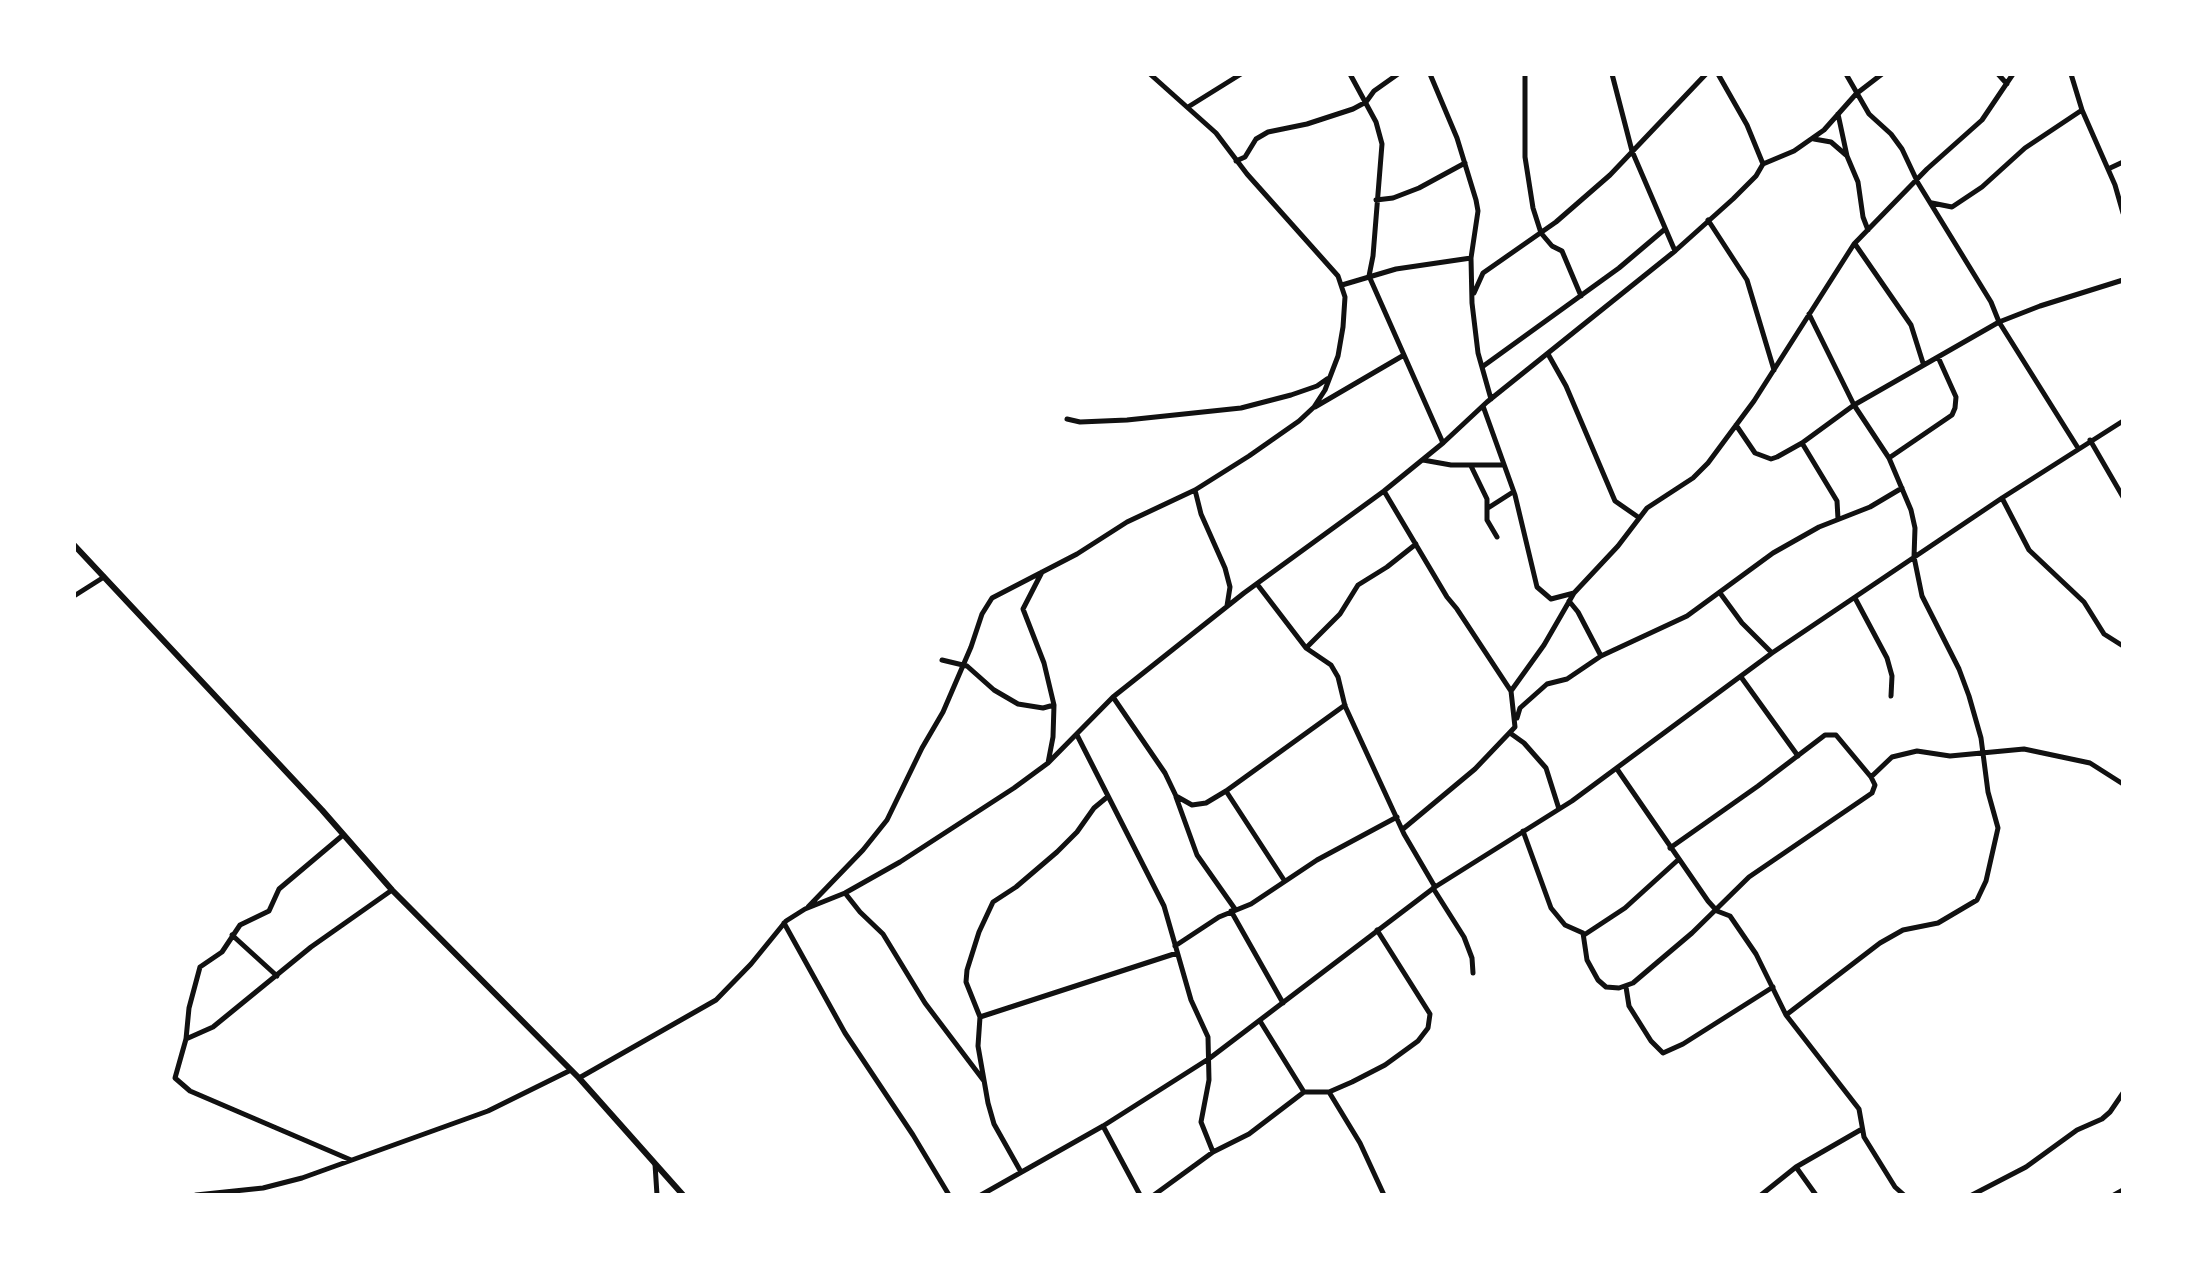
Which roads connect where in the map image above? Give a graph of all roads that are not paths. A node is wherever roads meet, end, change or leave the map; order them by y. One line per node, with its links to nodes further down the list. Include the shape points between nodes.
1 (1150, 74): 18 (street)
2 (1241, 74): 18 (street)
3 (1350, 74): 17 (street)
4 (1398, 74): 17 (street)
5 (1430, 74): 26 (street)
6 (1525, 74): 36 (street, via 1525,157)
7 (1612, 74): 22 (street)
8 (1706, 74): 22 (street)
9 (1718, 74): 27 (street)
10 (1846, 74): 16 (street)
11 (1882, 74): 16 (street)
12 (1998, 74): 15 (street)
13 (2013, 74): 15 (street)
14 (2071, 74): 19 (street)
15 (2007, 84): 29 (street, via 1982,120)
16 (1856, 94): 20 (street); 29 (street, via 1897,141)
17 (1366, 102): 24 (street, via 1268,132); 30 (street, via 1382,138)
18 (1188, 107): 24 (street)
19 (2082, 110): 28 (street); 31 (street, via 1952,207)
20 (1838, 114): 21 (street); 23 (street)
21 (1813, 138): 23 (street, via 1831,142); 27 (street)
22 (1632, 151): 34 (street); 36 (street)
23 (1847, 156): 35 (street)
24 (1236, 161): 42 (street)
25 (2123, 162): 28 (street)
26 (1465, 163): 30 (street, via 1419,188); 39 (street, via 1478,211)
27 (1763, 164): 33 (street)
28 (2108, 169): 32 (street)
29 (1916, 179): 31 (street); 35 (street)
30 (1376, 200): 40 (street)
31 (1931, 202): 46 (street)
32 (2123, 213)
33 (1708, 220): 38 (street); 52 (street, via 1747,280)
34 (1665, 229): 38 (street); 43 (street)
35 (1868, 230): 37 (street)
36 (1541, 233): 43 (street, via 1562,251); 44 (street, via 1483,273)
37 (1854, 244): 45 (street); 50 (street, via 1911,325)
38 (1675, 251): 47 (street)
39 (1471, 258): 40 (street); 44 (street)
40 (1369, 276): 42 (street); 48 (street)
41 (2123, 280): 46 (street)
42 (1342, 285): 53 (street, via 1343,327)
43 (1581, 296): 51 (street)
44 (1472, 303): 51 (street)
45 (1809, 314): 52 (street); 55 (street)
46 (1999, 322): 49 (street); 64 (street)
47 (1548, 354): 54 (street); 76 (street, via 1615,501)
48 (1404, 355): 57 (street); 62 (street)
49 (1938, 357): 50 (street); 65 (street, via 1956,397 1952,415)
50 (1923, 363): 55 (street)
51 (1482, 367): 54 (street)
52 (1774, 371): 60 (street)
53 (1330, 378): 57 (street); 58 (street, via 1241,408 1127,420)
54 (1491, 399): 56 (street)
55 (1854, 405): 63 (street); 65 (street)
56 (1483, 406): 62 (street); 68 (street)
57 (1314, 407): 70 (street, via 1276,439)
58 (1067, 419)
59 (2123, 421): 61 (street)
60 (1736, 425): 63 (street, via 1755,453 1771,459); 76 (street, via 1693,478)
61 (2090, 440): 64 (street); 73 (street)
62 (1443, 443): 66 (street)
63 (1802, 443): 77 (street, via 1837,501)
64 (2078, 448): 74 (street)
65 (1889, 458): 69 (street)
66 (1422, 460): 67 (street); 71 (street)
67 (1471, 465): 68 (street); 75 (street)
68 (1503, 465): 72 (street)
69 (1902, 488): 77 (street); 81 (street, via 1915,528)
70 (1195, 490): 82 (street); 90 (street, via 1225,568 1230,587)
71 (1384, 491): 79 (street); 84 (street)
72 (1513, 492): 75 (street); 85 (street, via 1537,587 1551,599)
73 (2123, 497)
74 (2002, 498): 81 (street); 91 (street, via 2029,550 2084,602 2104,634)
75 (1487, 508): 78 (street)
76 (1639, 517): 85 (street)
77 (1838, 519): 86 (street, via 1760,561)
78 (1497, 537)
79 (1416, 544): 92 (street, via 1358,585 1340,614); 98 (street)
80 (74, 545): 83 (street)
81 (1914, 557): 88 (street); 106 (street, via 1924,601 1969,696)
82 (1043, 571): 96 (street, via 992,598); 101 (street, via 1024,614)
83 (104, 577): 87 (street); 119 (street)
84 (1257, 584): 90 (street); 92 (street)
85 (1574, 593): 89 (street)
86 (1720, 593): 93 (street); 94 (street, via 1687,616)
87 (74, 596)
88 (1855, 598): 93 (street); 99 (street, via 1887,658)
89 (1569, 601): 94 (street); 98 (street)
90 (1226, 607): 100 (street)
91 (2123, 646)
92 (1306, 648): 102 (street, via 1331,665)
93 (1772, 653): 97 (street)
94 (1601, 656): 103 (street, via 1567,679 1542,687 1520,708)
95 (942, 660): 96 (street)
96 (964, 665): 101 (street, via 1009,700 1027,707); 126 (street, via 887,820)
97 (1741, 677): 107 (street); 109 (street)
98 (1511, 691): 103 (street)
99 (1891, 696)
100 (1113, 697): 105 (street); 113 (street)
101 (1054, 705): 108 (street)
102 (1345, 705): 112 (street); 116 (street)
103 (1516, 721): 104 (street)
104 (1510, 733): 115 (street, via 1546,768); 117 (street)
105 (1077, 735): 108 (street); 114 (street)
106 (1982, 751): 110 (street, via 1950,756 1904,753); 111 (street, via 2024,749 2066,757 2090,763); 140 (street, via 1998,828 1979,897 1938,923 1903,930 1880,943)
107 (1798, 756): 110 (street, via 1833,734); 120 (street)
108 (1048, 763): 125 (street, via 956,827)
109 (1617, 769): 115 (street); 120 (street)
110 (1871, 777): 128 (street, via 1872,793 1770,861)
111 (2123, 784)
112 (1226, 791): 113 (street, via 1192,805); 122 (street)
113 (1176, 796): 127 (street, via 1197,855)
114 (1106, 798): 133 (street, via 1158,894); 141 (street, via 1057,852 987,911 966,982)
115 (1559, 809): 118 (street)
116 (1397, 817): 117 (street); 122 (street)
117 (1403, 829): 123 (street)
118 (1523, 831): 123 (street); 132 (street, via 1547,900 1565,925)
119 (343, 835): 124 (street); 131 (street, via 279,889 269,911 240,925)
120 (1670, 848): 121 (street)
121 (1679, 859): 128 (street); 132 (street, via 1618,913)
122 (1284, 880): 127 (street)
123 (1434, 888): 130 (street); 135 (street, via 1464,937)
124 (392, 890): 136 (street); 145 (street)
125 (845, 893): 126 (street); 147 (street, via 883,934 925,1003)
126 (805, 909): 129 (street)
127 (1233, 910): 133 (street); 139 (street)
128 (1715, 910): 137 (street); 138 (street, via 1730,916)
129 (784, 923): 146 (street, via 716,1000); 162 (street, via 845,1033)
130 (1377, 930): 139 (street); 149 (street, via 1431,1022 1397,1057)
131 (232, 935): 136 (street); 143 (street, via 222,952 200,967)
132 (1584, 935): 137 (street, via 1587,960 1598,980 1611,988)
133 (1175, 946): 134 (street)
134 (1177, 953): 141 (street); 144 (street, via 1208,1037)
135 (1473, 973)
136 (277, 976): 143 (street, via 213,1027)
137 (1626, 986): 138 (street, via 1629,1006 1663,1053)
138 (1773, 987): 140 (street)
139 (1283, 1003): 142 (street)
140 (1786, 1015): 152 (street, via 1859,1109)
141 (980, 1017): 147 (street)
142 (1260, 1021): 144 (street); 148 (street)
143 (186, 1039): 154 (street, via 176,1070 180,1084)
144 (1210, 1058): 151 (street); 153 (street, via 1201,1122)
145 (571, 1070): 146 (street); 154 (street, via 488,1111)
146 (579, 1078): 155 (street)
147 (984, 1081): 157 (street, via 994,1124)
148 (1304, 1092): 149 (street); 153 (street, via 1249,1134)
149 (1329, 1092): 166 (street)
150 (2123, 1093): 170 (street, via 2102,1119)
151 (1103, 1126): 157 (street); 164 (street)
152 (1862, 1129): 156 (street); 169 (street)
153 (1213, 1152): 165 (street)
154 (351, 1160): 159 (street, via 282,1185)
155 (655, 1164): 160 (street); 161 (street)
156 (1796, 1167): 167 (street); 168 (street)
157 (1021, 1172): 163 (street)
158 (2123, 1190): 171 (street)
159 (196, 1195)
160 (657, 1195)
161 (683, 1195)
162 (949, 1195)
163 (981, 1195)
164 (1140, 1195)
165 (1154, 1195)
166 (1384, 1195)
167 (1761, 1195)
168 (1816, 1195)
169 (1904, 1195)
170 (1972, 1195)
171 (2114, 1195)

